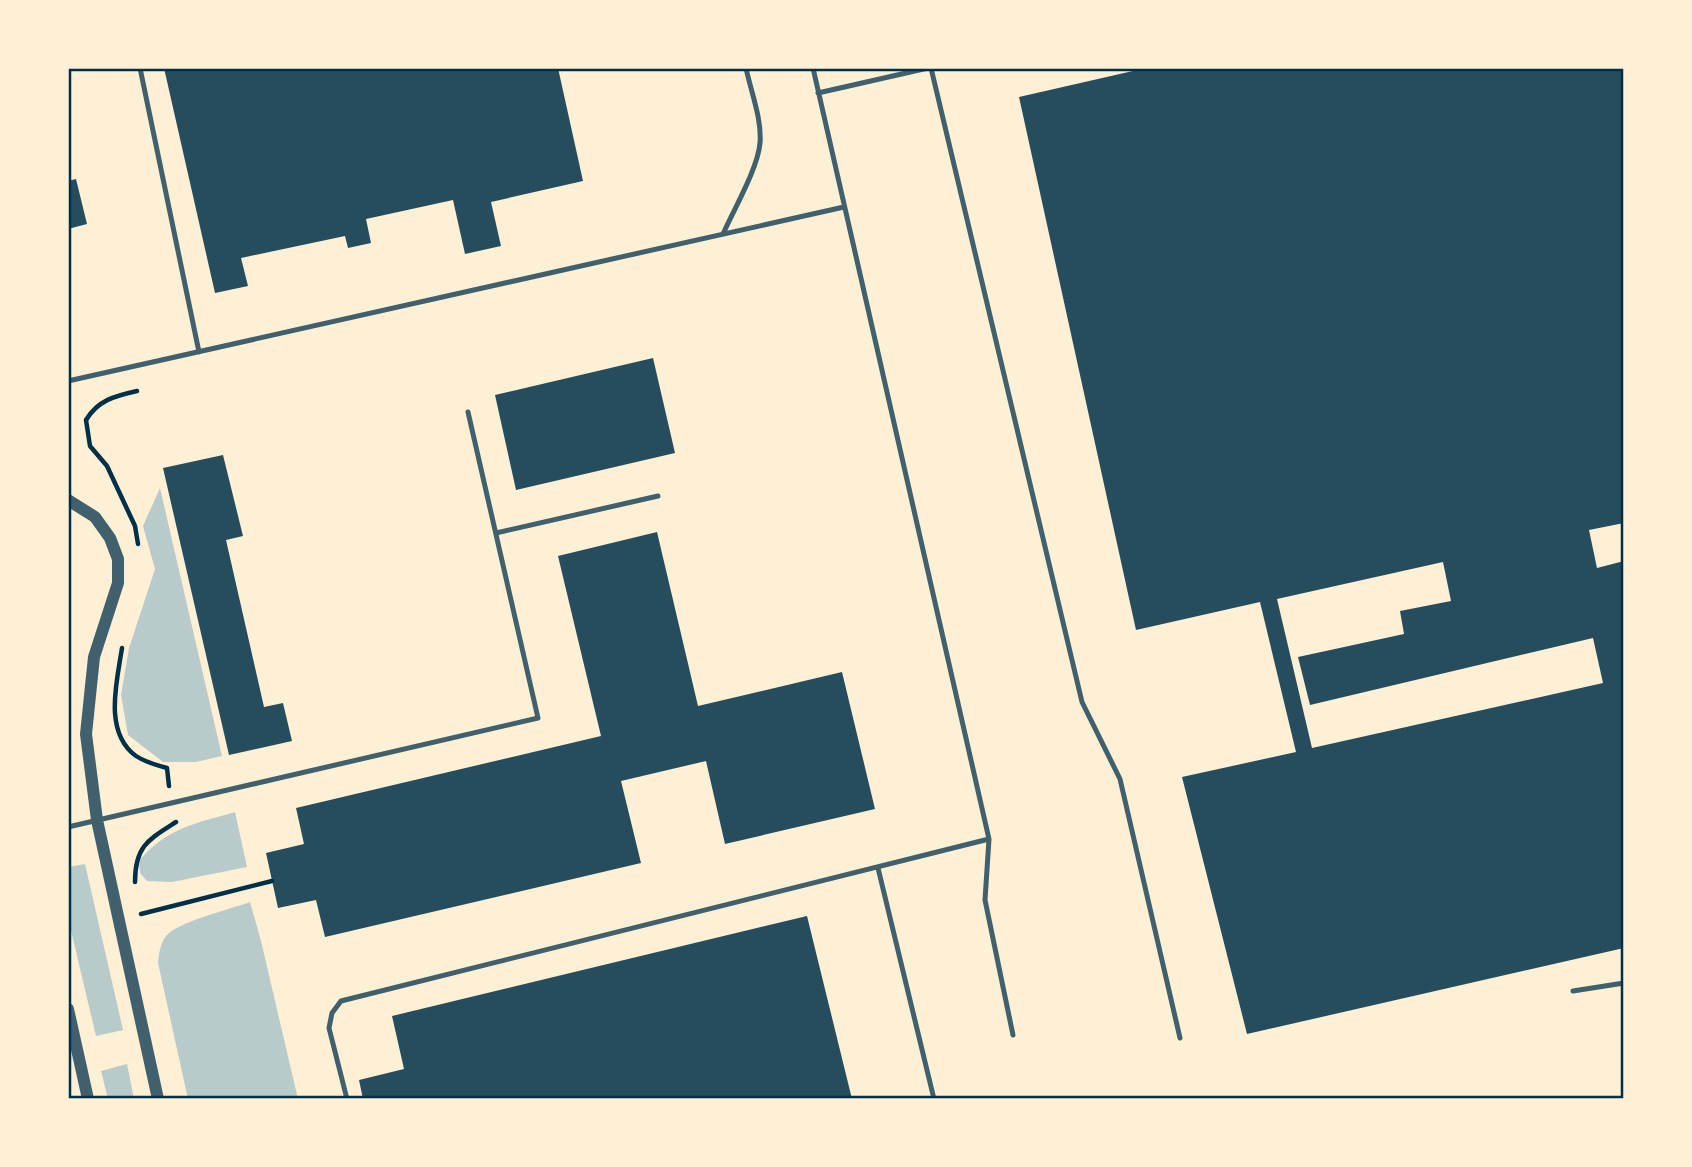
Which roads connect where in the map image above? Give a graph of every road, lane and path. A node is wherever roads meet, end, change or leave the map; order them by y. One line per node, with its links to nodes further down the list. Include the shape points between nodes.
1 (140, 68): 8 (lane)
2 (746, 68): 7 (lane, via 760,130 758,158)
3 (813, 68): 5 (lane)
4 (930, 68): 5 (lane); 30 (lane, via 1082,702 1120,779)
5 (818, 93): 6 (lane)
6 (844, 207): 7 (lane); 21 (lane)
7 (723, 234): 8 (lane)
8 (199, 352): 9 (lane)
9 (68, 381)
10 (137, 391): 12 (path, via 98,405 86,420)
11 (468, 412): 15 (lane)
12 (88, 435)
13 (659, 496): 15 (lane)
14 (68, 499): 18 (street, via 95,517 118,559 118,583 94,657 86,734)
15 (496, 533): 18 (lane, via 538,718)
16 (115, 717): 17 (path, via 124,742 135,755)
17 (167, 768)
18 (97, 820): 20 (lane); 32 (street)
19 (176, 823): 24 (path, via 151,837 140,850)
20 (68, 827)
21 (989, 839): 22 (lane); 29 (lane, via 985,900)
22 (878, 868): 33 (lane, via 341,1001 329,1028); 34 (lane)
23 (272, 881): 25 (path)
24 (135, 886)
25 (141, 914)
26 (1624, 983): 27 (lane)
27 (1573, 991)
28 (68, 1009): 31 (street)
29 (1013, 1035)
30 (1180, 1038)
31 (88, 1099)
32 (158, 1099)
33 (347, 1099)
34 (934, 1099)

